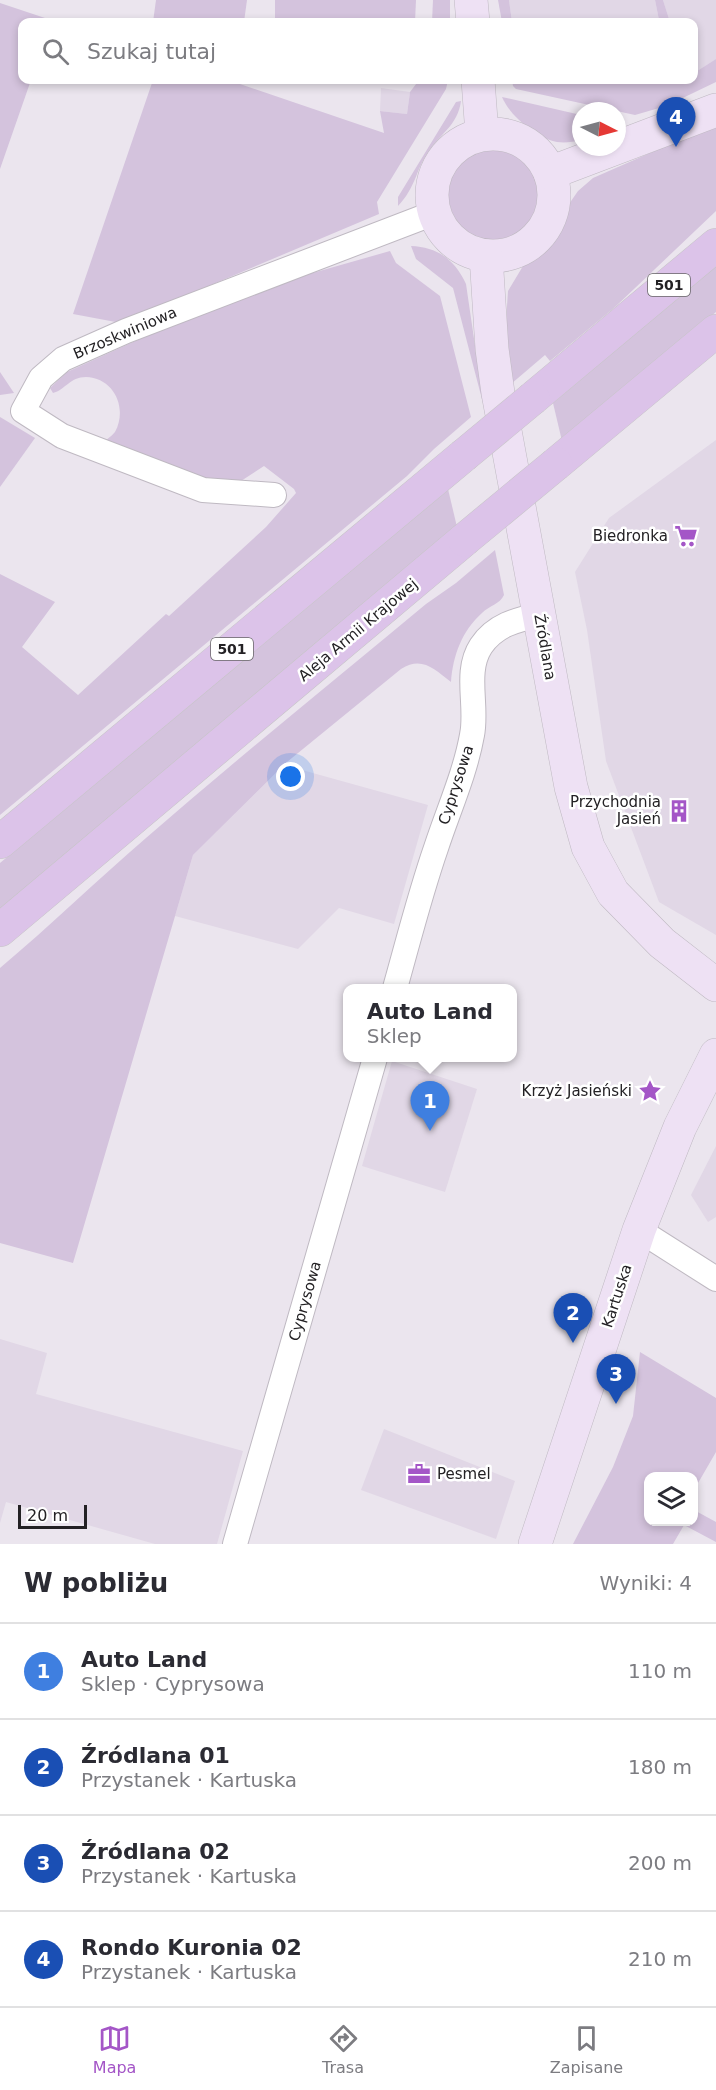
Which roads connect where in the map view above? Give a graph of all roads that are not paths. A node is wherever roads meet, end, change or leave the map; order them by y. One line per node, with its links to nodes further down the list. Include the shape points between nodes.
1 (471, 0): 2 (street)
2 (473, 18)
3 (478, 84): 5 (street)
4 (716, 110): 6 (street)
5 (483, 134): 6 (street, via 500,133 531,146); 7 (street, via 466,139 441,162 431,196)
6 (550, 173): 9 (street, via 554,204 541,233 517,252)
7 (434, 213): 9 (street, via 454,242); 11 (street, Brzoskwiniowa, via 63,359 41,378 23,411 62,436 203,490)
8 (716, 245): 13 (main road, 501, bridge)
9 (486, 256): 12 (street, Źródlana, via 498,393)
10 (716, 331): 14 (main road, Aleja Armii Krajowej, bridge)
11 (274, 495)
12 (539, 615): 15 (street, Cyprysowa, via 514,620 495,630 476,657 472,674 473,734); 16 (street, Źródlana, via 571,787 588,847 613,893 662,944)
13 (0, 843)
14 (0, 930)
15 (396, 984)
16 (716, 985)
17 (716, 1055): 19 (street, Kartuska, via 680,1127)
18 (374, 1062): 21 (street, Cyprysowa)
19 (639, 1230): 20 (street); 22 (street, Kartuska)
20 (716, 1279)
21 (235, 1544)
22 (534, 1544)

